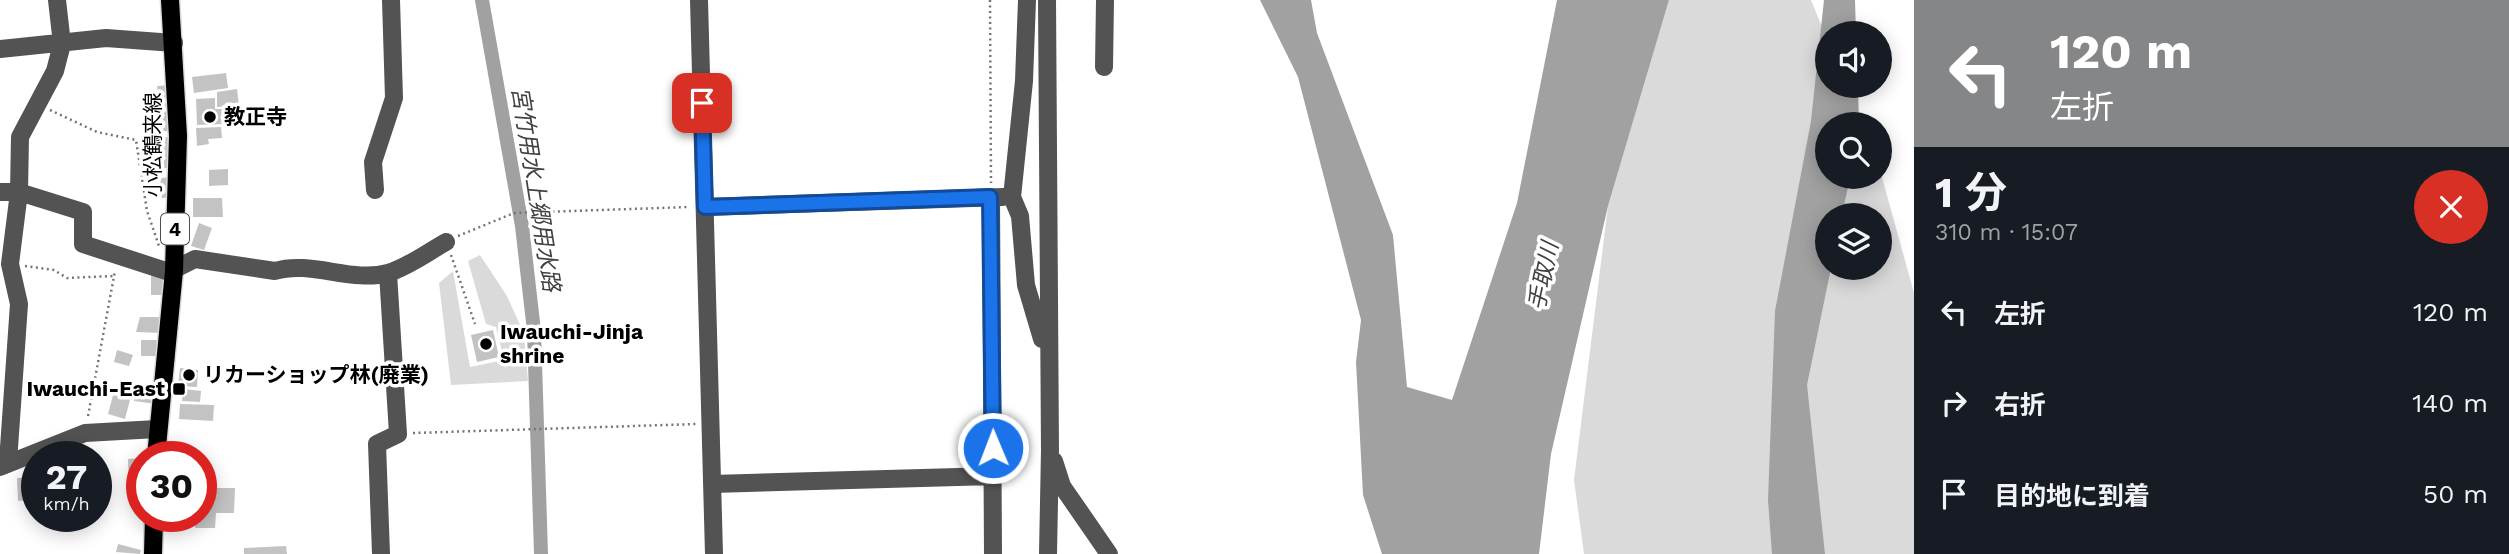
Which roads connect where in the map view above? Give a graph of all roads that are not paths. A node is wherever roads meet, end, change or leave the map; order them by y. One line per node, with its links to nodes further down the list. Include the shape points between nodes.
1 (57, 0): 9 (street)
2 (170, 0): 8 (main road, 小松鶴来線 / 4)
3 (391, 0): 12 (street, via 394,98 373,162)
4 (699, 0): 17 (street)
5 (1027, 0): 16 (street)
6 (1046, 0): 21 (street)
7 (1105, 0): 11 (street)
8 (174, 43): 9 (street, via 106,38); 19 (main road, 小松鶴来線 / 4, via 178,136)
9 (62, 44): 10 (street); 14 (street, via 55,71 20,137)
10 (0, 49)
11 (1104, 67)
12 (375, 190)
13 (0, 192): 14 (street)
14 (19, 192): 19 (street, via 83,212 83,244); 25 (street, via 10,264 19,304)
15 (990, 197): 16 (street); 17 (street); 26 (street)
16 (1012, 197): 21 (street, via 1020,216 1026,285 1042,339)
17 (705, 207): 27 (street)
18 (446, 242): 20 (street)
19 (174, 271): 20 (street, via 195,259 275,271); 22 (main road, 小松鶴来線 / 4)
20 (388, 273): 31 (street, via 398,434 377,444)
21 (1049, 340): 24 (street)
22 (157, 429): 23 (main road, 小松鶴来線 / 4); 25 (street, via 85,433)
23 (157, 441)
24 (1050, 450): 29 (street, via 1062,486); 34 (street)
25 (4, 464)
26 (993, 476): 27 (street); 33 (street)
27 (712, 484): 32 (street)
28 (154, 532): 30 (main road)
29 (1106, 553)
30 (153, 554)
31 (380, 554)
32 (714, 554)
33 (993, 554)
34 (1048, 554)

